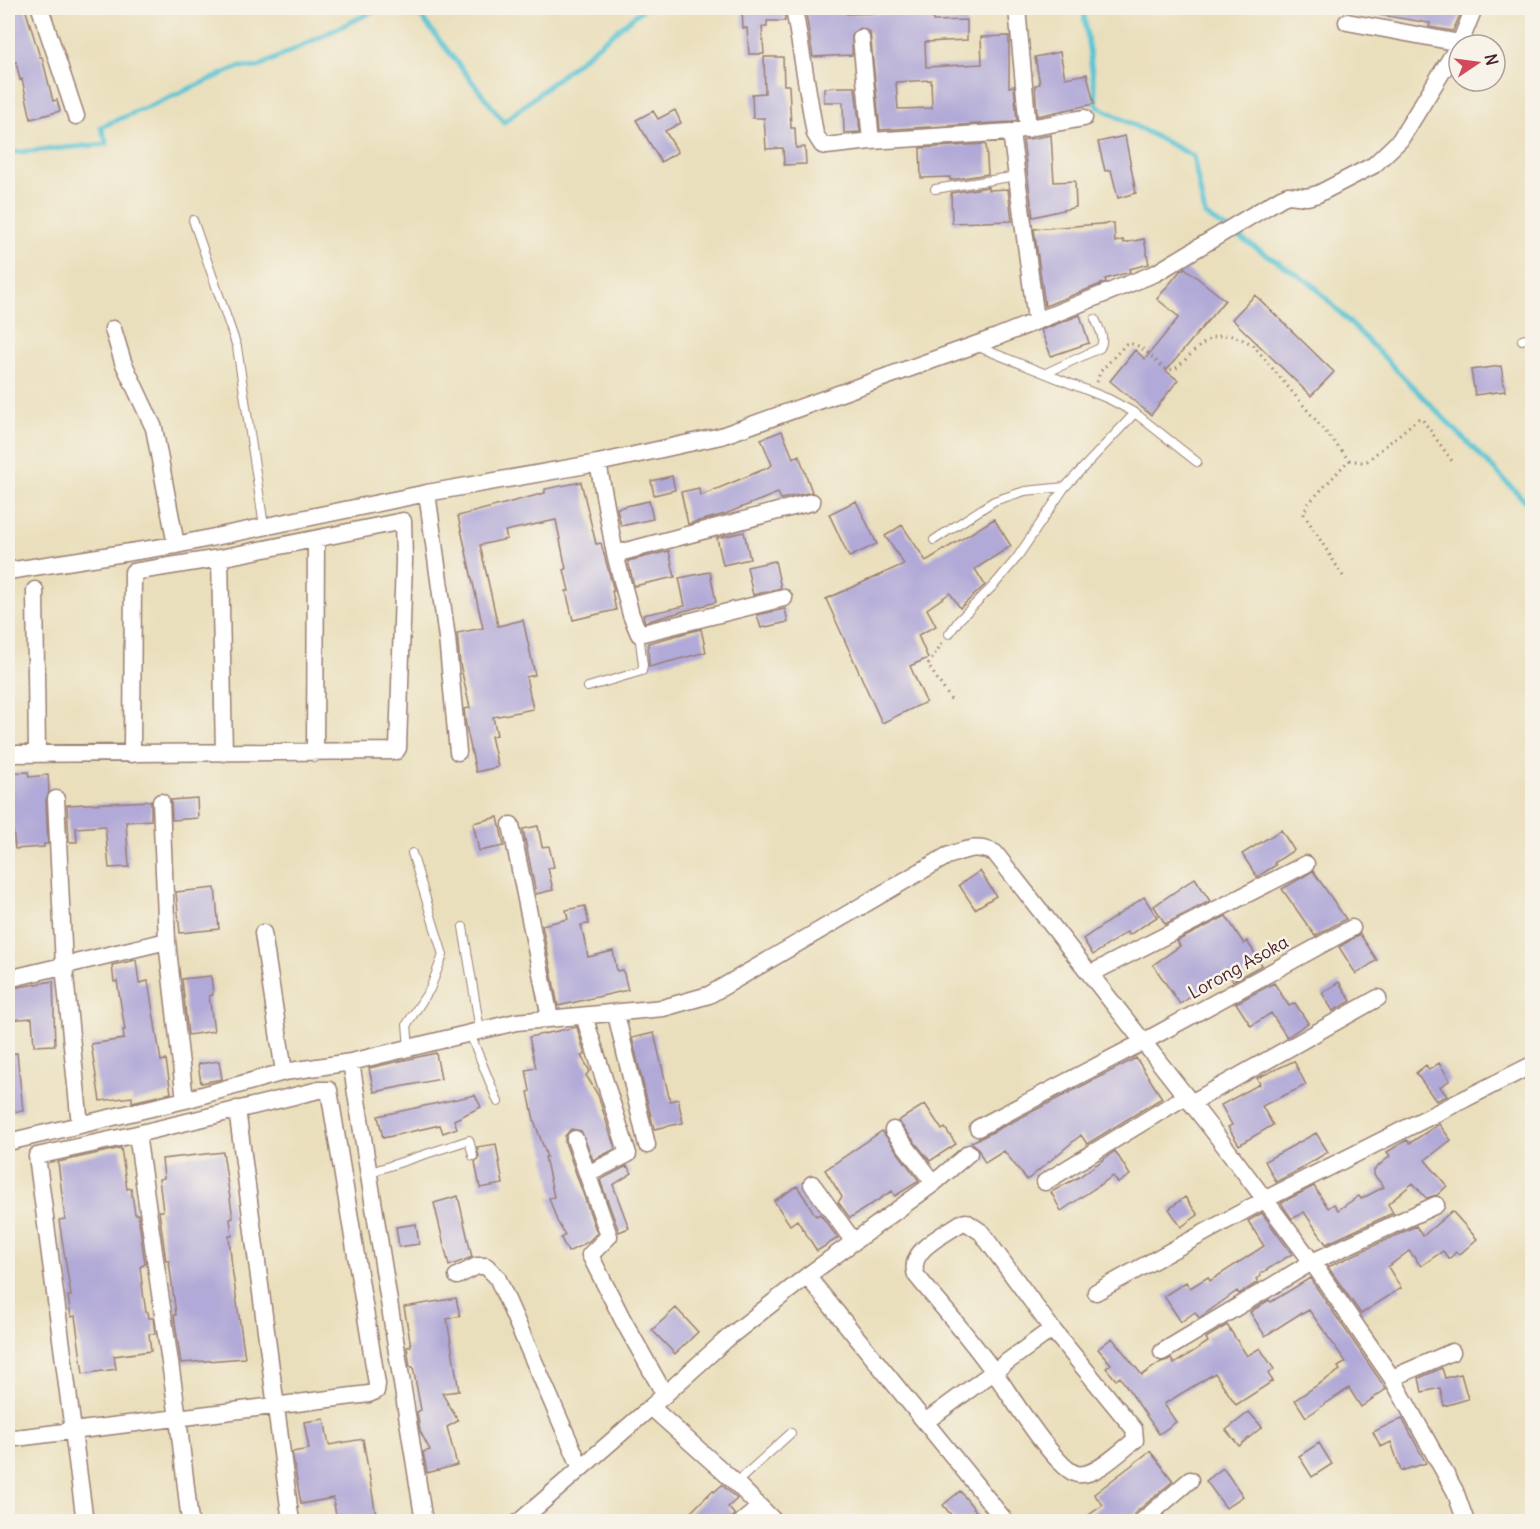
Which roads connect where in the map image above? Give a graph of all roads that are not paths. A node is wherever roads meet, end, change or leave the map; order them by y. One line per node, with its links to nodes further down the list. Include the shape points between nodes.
1 (40, 8): 10 (street)
2 (794, 8): 13 (street, via 815,134 826,146)
3 (1017, 8): 12 (street)
4 (1474, 8): 6 (street)
5 (1347, 22): 8 (street)
6 (1464, 33)
7 (861, 38): 13 (street)
8 (1447, 41)
9 (1447, 64): 18 (street, via 1400,140 1374,165 1318,194 1288,195 1156,273)
10 (75, 116)
11 (1084, 118): 12 (street)
12 (1020, 130): 13 (street); 14 (street)
13 (871, 141)
14 (1017, 176): 15 (lane); 18 (street)
15 (935, 189)
16 (193, 220): 30 (lane, via 237,347)
17 (1095, 319): 23 (lane, via 1102,337 1100,348)
18 (1036, 320): 22 (street)
19 (113, 329): 33 (street, via 123,362 154,428)
20 (1533, 337): 21 (lane)
21 (1522, 340)
22 (973, 345): 23 (lane); 26 (street, via 721,436)
23 (1046, 373): 24 (lane)
24 (1135, 413): 25 (lane); 27 (lane)
25 (1197, 462)
26 (598, 463): 28 (street); 34 (street)
27 (1065, 488): 32 (lane, via 1025,491 994,501); 40 (lane, via 1016,559)
28 (427, 493): 30 (street); 42 (street)
29 (812, 502): 34 (street)
30 (264, 526): 33 (street)
31 (316, 539): 35 (street); 44 (street); 44 (street, via 403,522 398,748 393,752)
32 (934, 540)
33 (176, 545): 36 (street)
34 (615, 554): 39 (street)
35 (220, 558): 43 (street); 47 (street, via 132,574)
36 (8, 571)
37 (35, 590): 46 (street)
38 (784, 598): 39 (street)
39 (639, 634): 41 (lane, via 642,671)
40 (949, 634)
41 (588, 687)
42 (458, 752)
43 (224, 753): 44 (street); 47 (street)
44 (315, 753)
45 (8, 754): 46 (street)
46 (36, 754): 47 (street)
47 (132, 754)
48 (56, 799): 57 (street)
49 (162, 802): 56 (street)
50 (511, 825): 63 (street)
51 (412, 853): 66 (lane, via 443,955 430,989 406,1024)
52 (1306, 864): 58 (street)
53 (463, 927): 64 (lane)
54 (1352, 928): 65 (street, Lorong Asoka)
55 (263, 933): 69 (street)
56 (167, 941): 57 (street); 70 (street)
57 (64, 966): 59 (street); 74 (street)
58 (1090, 974): 61 (street, via 995,853 975,847 947,856 709,995 663,1008); 65 (street)
59 (8, 979)
60 (1378, 998): 71 (street)
61 (616, 1014): 62 (street); 80 (street)
62 (584, 1016): 63 (street); 84 (street, via 628,1154)
63 (550, 1018): 64 (street)
64 (475, 1032): 66 (street); 72 (lane)
65 (1143, 1042): 71 (street); 75 (street, Lorong Asoka)
66 (409, 1048): 67 (street)
67 (351, 1062): 69 (street); 83 (street)
68 (1533, 1065): 88 (street)
69 (284, 1072): 70 (street)
70 (185, 1100): 74 (street)
71 (1189, 1100): 85 (street); 88 (street)
72 (498, 1102)
73 (237, 1109): 77 (street); 101 (street); 101 (street, via 329,1090 377,1384 376,1391 369,1394)
74 (80, 1125): 79 (street)
75 (978, 1128)
76 (893, 1131): 86 (street)
77 (137, 1134): 103 (street); 105 (street, via 37,1156)
78 (575, 1139): 84 (street)
79 (8, 1142)
80 (647, 1145)
81 (969, 1153): 86 (street)
82 (474, 1156): 83 (lane, via 469,1140)
83 (368, 1173): 115 (street)
84 (588, 1174): 100 (street, via 609,1236 590,1255)
85 (1045, 1182)
86 (934, 1183): 90 (street)
87 (812, 1184): 90 (street)
88 (1266, 1199): 91 (street); 94 (street)
89 (1436, 1205): 91 (street)
90 (854, 1242): 93 (street)
91 (1312, 1262): 96 (street); 99 (street)
92 (457, 1276): 108 (street, via 477,1266 486,1266 497,1276)
93 (807, 1276): 100 (street, via 729,1337); 104 (street)
94 (1096, 1292)
95 (1052, 1329): 98 (street); 98 (street, via 981,1232 966,1222 922,1249 915,1259 916,1275); 98 (street, via 1134,1429 1135,1440 1098,1469 1079,1475 1070,1472 1040,1439)
96 (1162, 1352)
97 (1452, 1353): 99 (street)
98 (994, 1371): 104 (street)
99 (1392, 1378): 121 (street, via 1455,1491)
100 (665, 1395): 102 (street)
101 (277, 1406): 103 (street); 114 (street)
102 (651, 1407): 108 (street); 110 (street)
103 (178, 1418): 105 (street); 113 (street)
104 (925, 1422): 119 (street)
105 (75, 1431): 107 (street); 112 (street)
106 (791, 1433): 110 (lane)
107 (8, 1439)
108 (581, 1468): 116 (street)
109 (1190, 1480): 120 (street)
110 (736, 1483): 111 (street)
111 (760, 1507): 117 (street); 118 (street)
112 (86, 1521)
113 (190, 1521)
114 (291, 1521)
115 (424, 1521)
116 (519, 1521)
117 (742, 1521)
118 (775, 1521)
119 (1006, 1521)
120 (1141, 1521)
121 (1466, 1521)

